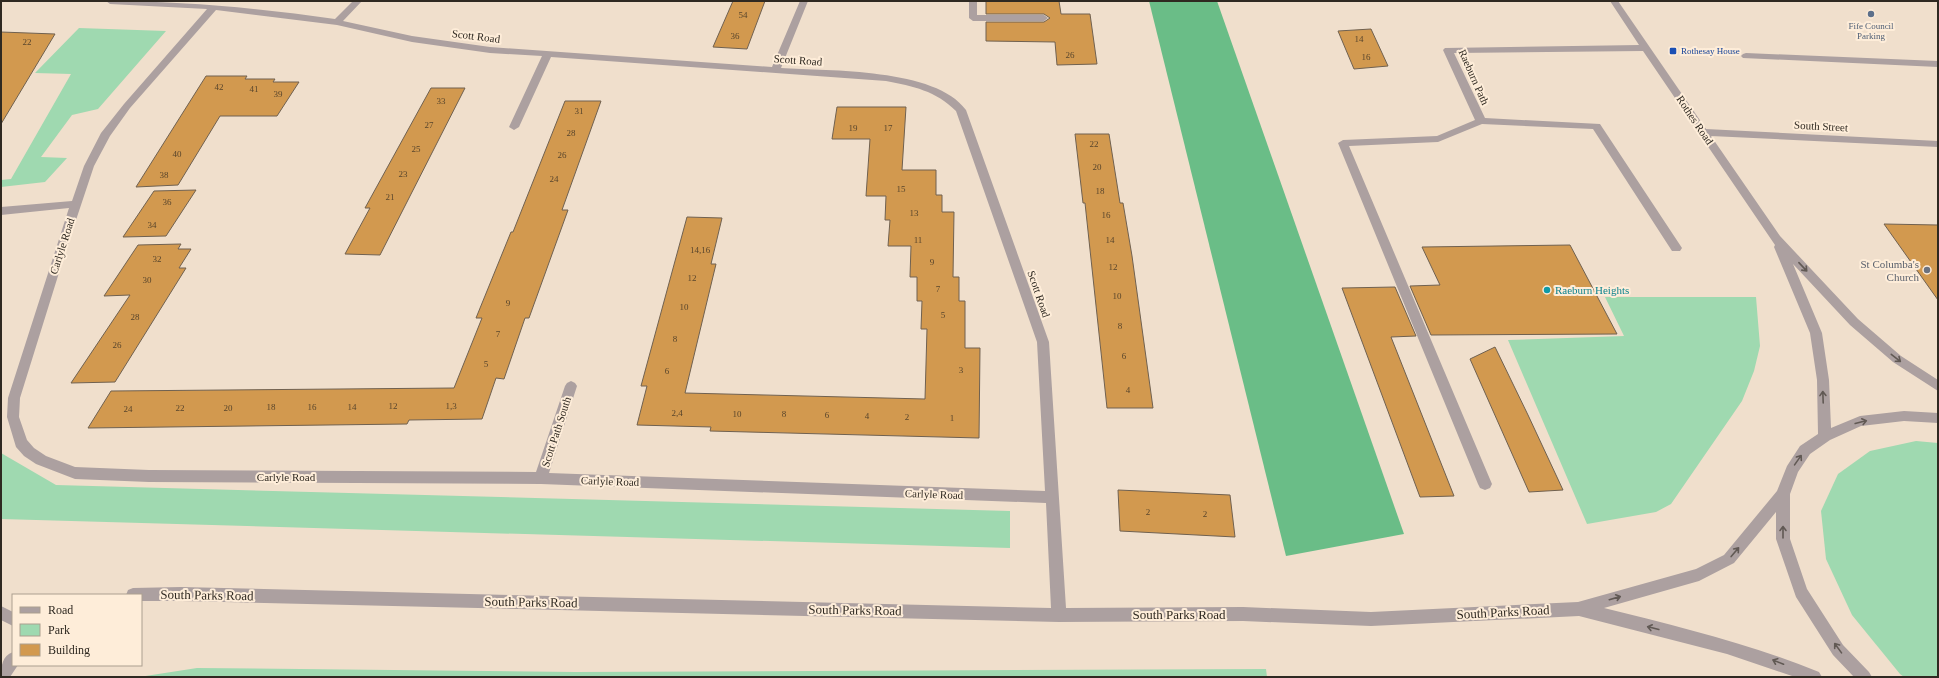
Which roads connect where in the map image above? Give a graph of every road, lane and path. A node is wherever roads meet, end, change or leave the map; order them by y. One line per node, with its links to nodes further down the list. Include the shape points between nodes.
1 (110, 1): 6 (street, Scott Road)
2 (358, 1): 8 (street)
3 (804, 1): 13 (street)
4 (973, 1): 7 (street, via 972,18)
5 (1614, 1): 9 (street, Rothes Road)
6 (214, 7): 8 (street, Scott Road); 18 (street, Carlyle Road, via 127,106 105,135 89,166)
7 (1044, 18)
8 (337, 22): 10 (street, Scott Road, via 412,39)
9 (1646, 48): 14 (street, Raeburn Path, via 1448,50); 16 (street, Rothes Road)
10 (547, 55): 13 (street, Scott Road); 15 (street)
11 (1746, 56): 12 (street)
12 (1938, 64)
13 (775, 71): 29 (street, Scott Road, via 886,78 910,83 950,98 961,110 1043,342)
14 (1481, 121): 21 (street, Raeburn Path, via 1596,126); 27 (street, via 1438,139 1344,143)
15 (514, 127)
16 (1703, 132): 17 (street, South Street); 20 (street, Rothes Road)
17 (1938, 144)
18 (76, 204): 19 (street); 26 (street, Carlyle Road, via 14,398 13,417 22,443 29,452 41,460 75,473 149,476)
19 (1, 211)
20 (1776, 239): 23 (street, Rothes Road, one-way to 23, via 1854,322 1897,359); 25 (street, Rothes Road, one-way to 20, via 1816,332)
21 (1676, 248)
22 (572, 386): 26 (street, Scott Path South)
23 (1938, 386)
24 (1938, 418): 25 (street, one-way to 24, via 1860,421 1904,416)
25 (1825, 436): 28 (street, one-way to 25, via 1792,470 1805,450)
26 (541, 478): 29 (street, Carlyle Road)
27 (1485, 484)
28 (1783, 494): 31 (street, South Parks Road, one-way to 28, via 1699,575 1729,559); 38 (street, one-way to 28, via 1838,650 1801,592 1783,539)
29 (1053, 497): 33 (street, Scott Road)
30 (142, 595): 33 (street, South Parks Road, via 205,594)
31 (1578, 609): 33 (street, South Parks Road, via 1371,619 1243,614); 37 (street, South Parks Road, one-way to 31, via 1730,647)
32 (1, 613): 34 (street)
33 (1059, 615)
34 (12, 618)
35 (12, 661): 36 (street)
36 (2, 677)
37 (1814, 677)
38 (1864, 677)

